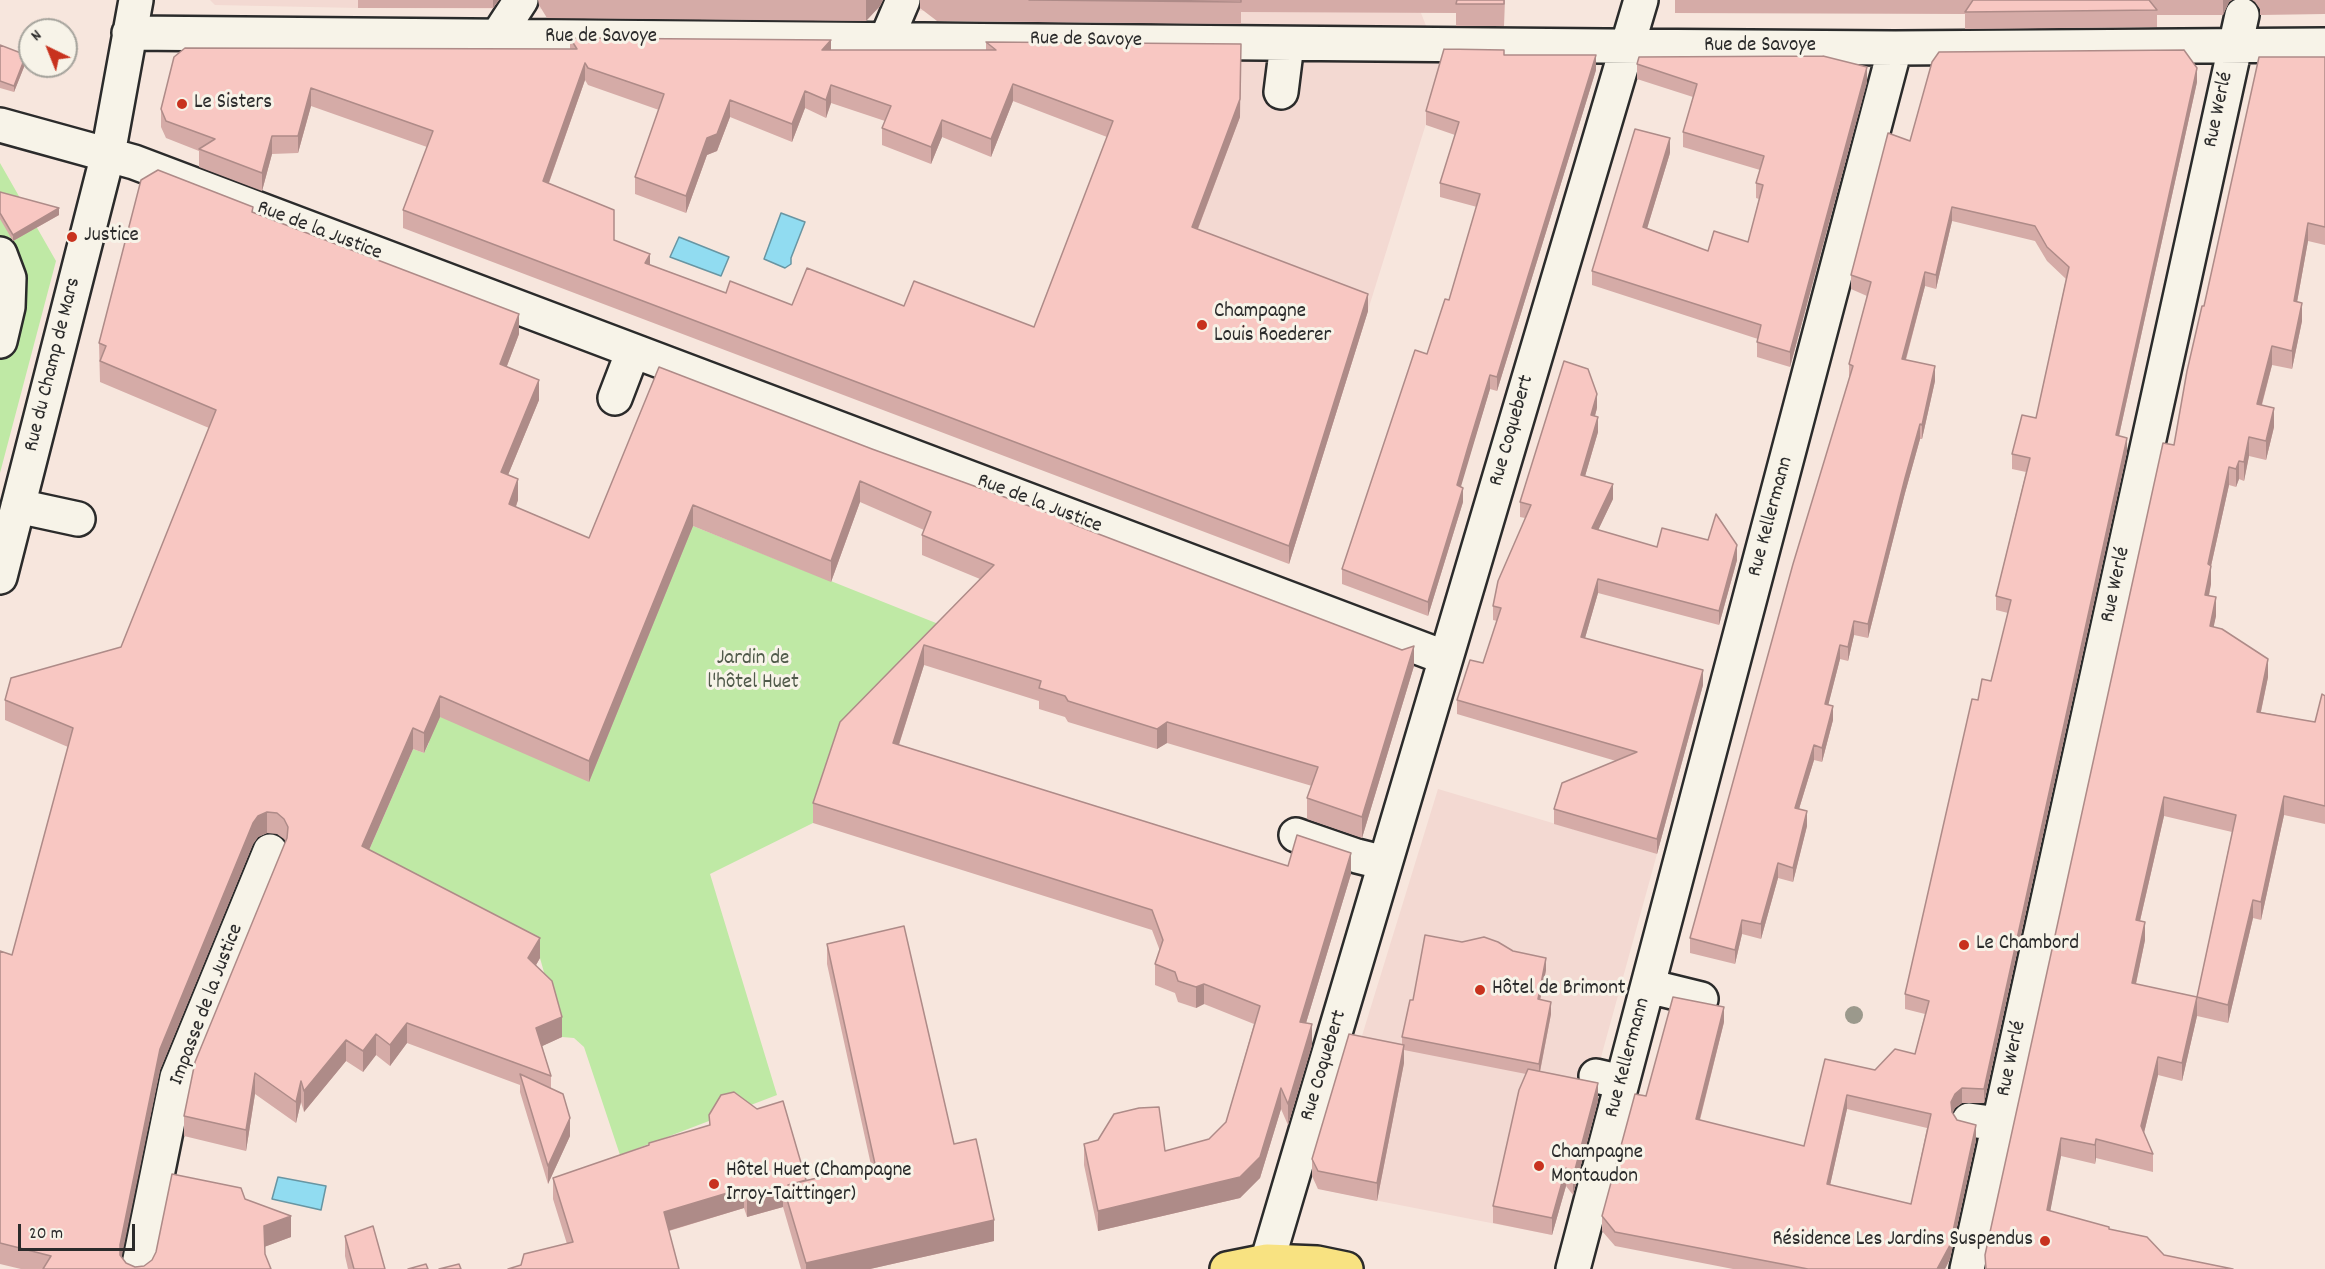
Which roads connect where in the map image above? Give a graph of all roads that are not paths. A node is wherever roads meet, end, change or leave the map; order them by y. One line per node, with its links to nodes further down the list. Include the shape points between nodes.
1 (136, 0): 6 (street, Rue du Champ de Mars)
2 (521, 0): 7 (street)
3 (903, 0): 8 (street)
4 (1641, 0): 11 (street, Rue Coquebert)
5 (2238, 30): 10 (street, Rue de Savoye); 12 (street, Rue de Savoye, via 1999,60); 34 (street, Rue Werlé, via 1984,1122)
6 (129, 33): 7 (street, Rue de Savoye); 15 (street, Rue du Champ de Mars)
7 (497, 37): 8 (street, Rue de Savoye)
8 (886, 40): 9 (street, Rue de Savoye)
9 (1287, 44): 11 (street, Rue de Savoye); 13 (street)
10 (2325, 45)
11 (1627, 46): 12 (street, Rue de Savoye); 23 (street, Rue Coquebert)
12 (1895, 48): 27 (street, Rue Kellermann)
13 (1281, 92)
14 (0, 126): 15 (street, Rue de la Justice)
15 (108, 154): 18 (street, Rue de la Justice); 20 (street, Rue du Champ de Mars)
16 (0, 254): 17 (street, via 9,278 8,307)
17 (0, 342)
18 (633, 351): 19 (street); 23 (street, Rue de la Justice)
19 (615, 398)
20 (18, 506): 21 (street); 22 (street, Rue du Champ de Mars)
21 (78, 519)
22 (0, 577)
23 (1446, 658): 26 (street, Rue Coquebert)
24 (1296, 835): 26 (street)
25 (270, 851): 30 (street, Impasse de la Justice, via 177,1077)
26 (1385, 862): 29 (street, Rue Coquebert)
27 (1648, 986): 28 (street, Rue Kellermann); 33 (street, Rue Kellermann, via 1609,1079)
28 (1701, 999)
29 (1266, 1265): 31 (main road); 32 (main road, via 1317,1263)
30 (138, 1269)
31 (1227, 1269)
32 (1346, 1269)
33 (1573, 1269)
34 (1967, 1269)

